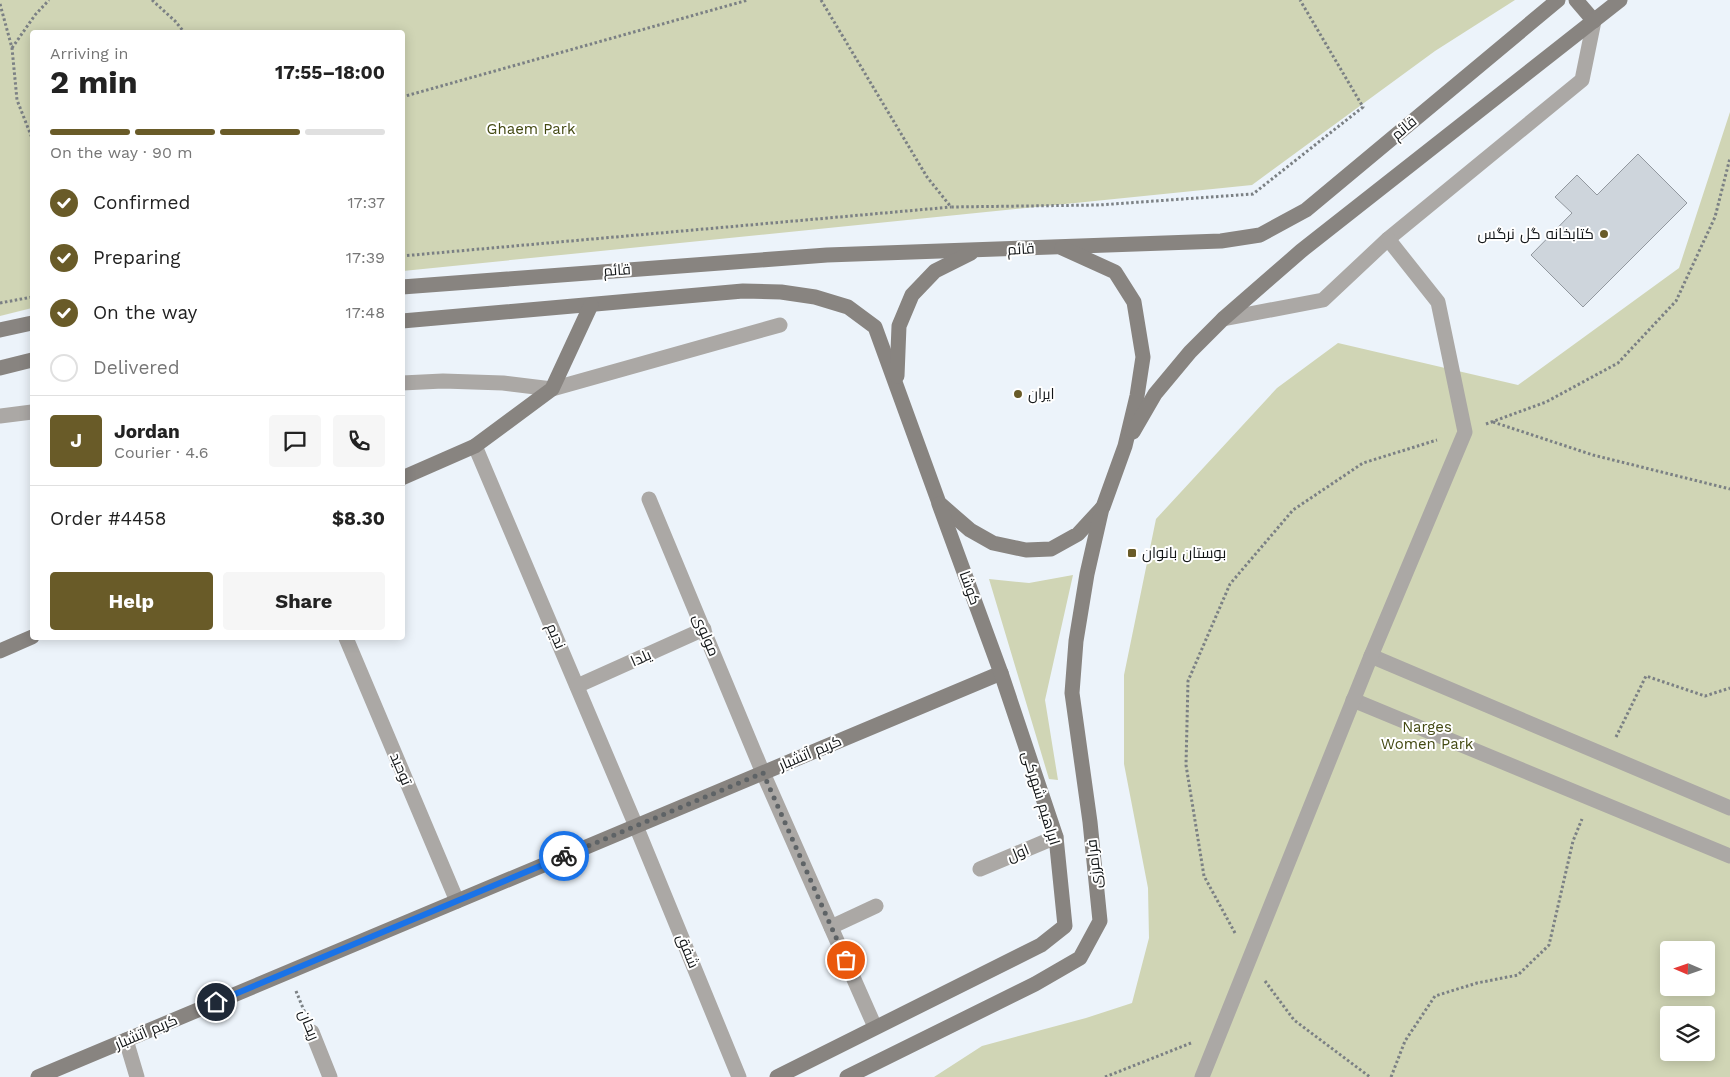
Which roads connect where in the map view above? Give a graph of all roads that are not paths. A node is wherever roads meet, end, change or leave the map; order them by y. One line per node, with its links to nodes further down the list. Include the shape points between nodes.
1 (1558, 0): 6 (main road, قائم, via 1306,210 1260,234 1221,241)
2 (1576, 0): 4 (main road)
3 (1620, 0): 4 (main road)
4 (1594, 21): 5 (street, via 1582,80); 10 (main road, via 1301,251)
5 (1388, 239): 10 (street, via 1323,300); 32 (street, via 1438,302 1465,432)
6 (1060, 247): 7 (main road, قائم); 23 (main road, via 1115,272 1134,302 1143,357)
7 (976, 251): 8 (main road, قائم, via 827,254); 18 (main road, via 935,271 912,295 899,326)
8 (405, 286)
9 (591, 305): 11 (main road); 18 (main road, via 743,291 815,297 848,307 875,327); 19 (main road)
10 (1223, 319): 23 (main road, via 1155,394)
11 (405, 321)
12 (30, 323): 14 (main road)
13 (780, 325): 19 (street)
14 (0, 330)
15 (30, 360): 16 (main road)
16 (0, 368)
17 (405, 383): 19 (street, via 503,383)
18 (896, 385): 26 (main road, کوشا)
19 (552, 389): 22 (main road)
20 (0, 416): 21 (street)
21 (30, 416)
22 (475, 446): 24 (main road); 34 (street, ندیم)
23 (1125, 446): 27 (main road)
24 (405, 477)
25 (649, 499): 28 (street, مولوی)
26 (939, 503): 27 (main road, via 970,530 993,543 1026,550 1051,549 1078,534); 33 (main road, کوشا)
27 (1102, 507): 53 (main road, فرامرزی, via 1076,642 1072,693 1100,921 1080,958 1035,984)
28 (704, 629): 34 (street, یلدا); 36 (street, مولوی)
29 (30, 638): 31 (main road)
30 (347, 640): 42 (street, توحید)
31 (0, 650)
32 (1371, 656): 35 (street); 37 (street)
33 (1002, 673): 36 (main road, کریم آتشبار); 39 (main road, ابراهیم شهرکی)
34 (577, 686): 38 (street, ندیم)
35 (1353, 700): 40 (street); 54 (street)
36 (763, 773): 38 (main road, کریم آتشبار); 44 (street, مولوی)
37 (1730, 808)
38 (636, 826): 42 (main road, کریم آتشبار); 51 (street, شفق)
39 (1056, 837): 41 (street, اول); 45 (main road, ابراهیم شهرکی, via 1065,926 1041,945)
40 (1730, 856)
41 (980, 869)
42 (457, 901): 47 (main road, کریم آتشبار)
43 (876, 906): 44 (street)
44 (831, 927): 45 (street, مولوی)
45 (875, 1027): 52 (main road)
46 (312, 1032): 50 (street, ریحان)
47 (126, 1040): 48 (main road, کریم آتشبار); 49 (street)
48 (38, 1077)
49 (137, 1077)
50 (330, 1077)
51 (739, 1077)
52 (777, 1077)
53 (847, 1077)
54 (1202, 1077)

